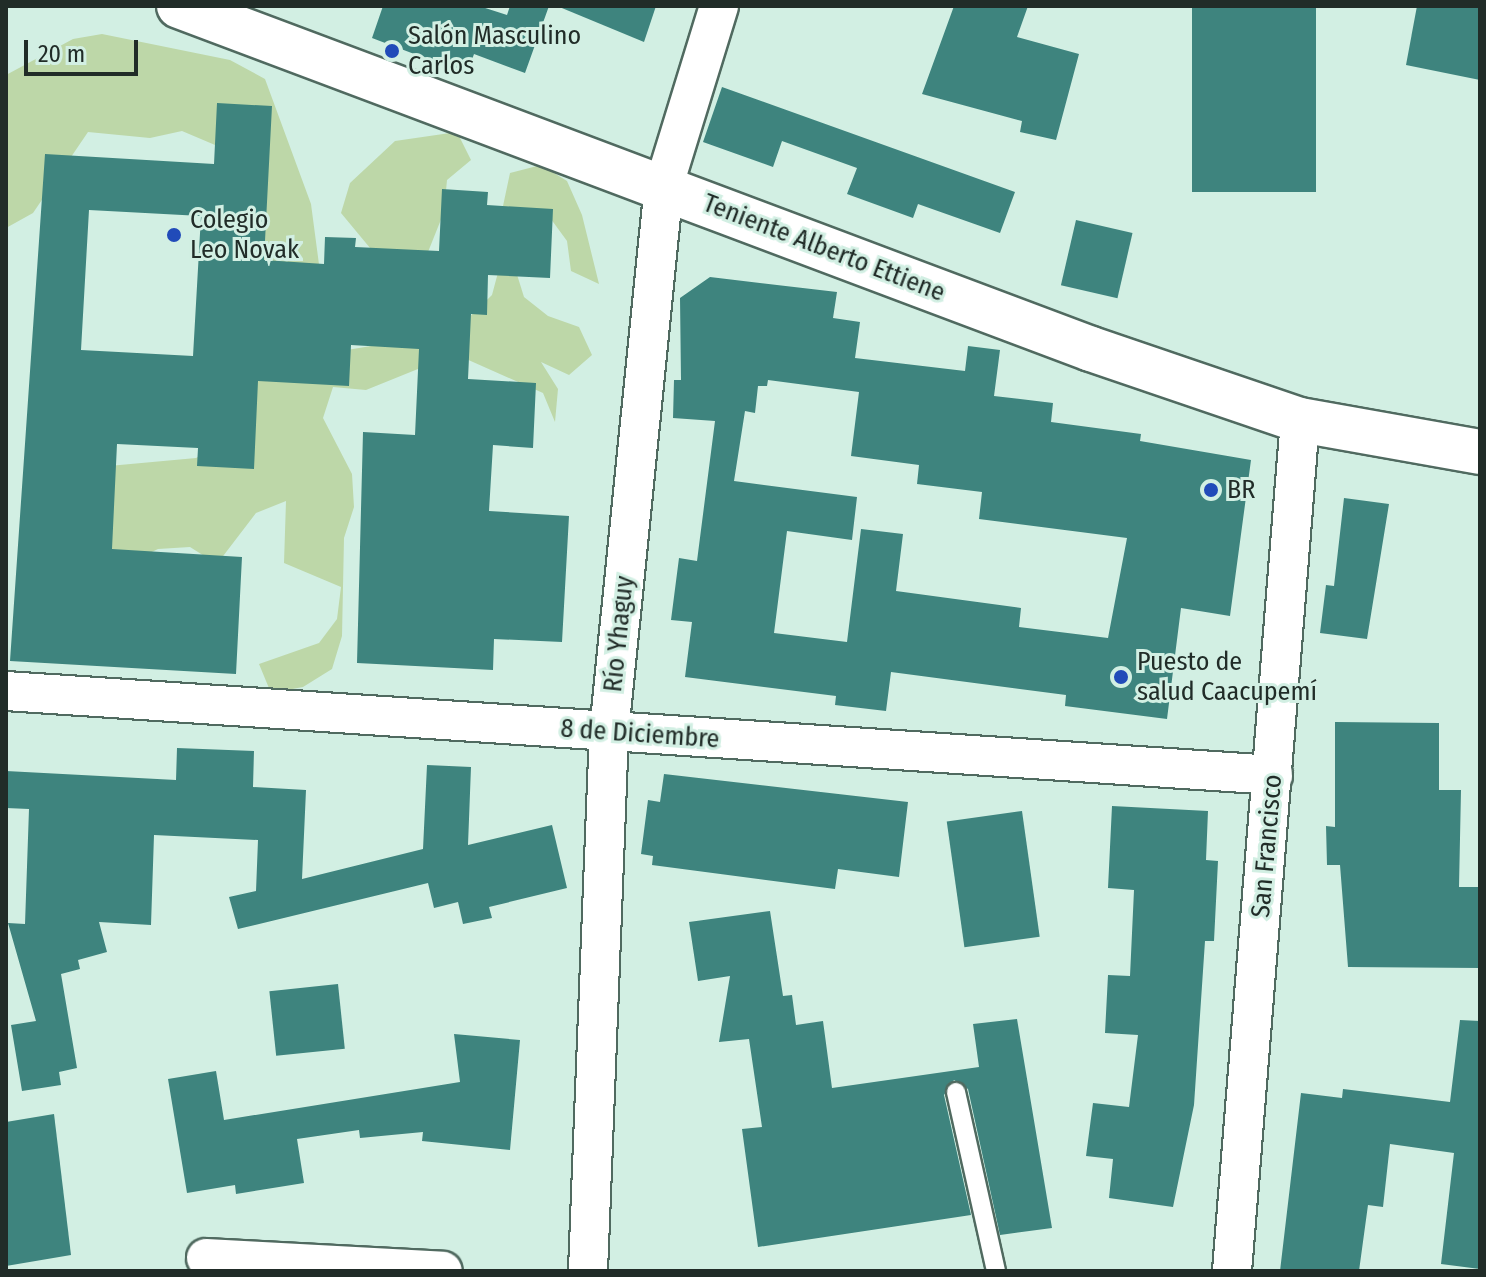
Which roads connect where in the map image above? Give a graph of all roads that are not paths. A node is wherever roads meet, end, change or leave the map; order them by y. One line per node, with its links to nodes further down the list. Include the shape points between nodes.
1 (719, 6): 3 (street, Río Yhaguy)
2 (191, 8): 3 (main road, Teniente Alberto Ettiene)
3 (664, 185): 4 (main road, Teniente Alberto Ettiene, via 995,315); 7 (street, Río Yhaguy)
4 (1300, 420): 5 (main road, Teniente Alberto Ettiene); 8 (street, San Francisco)
5 (1480, 452)
6 (6, 691): 7 (street, 8 de Diciembre)
7 (609, 732): 8 (street, 8 de Diciembre); 12 (street, Río Yhaguy)
8 (1273, 775): 14 (street, San Francisco)
9 (956, 1092): 13 (lane)
10 (206, 1258): 11 (street)
11 (443, 1271)
12 (588, 1271)
13 (996, 1271)
14 (1232, 1271)

